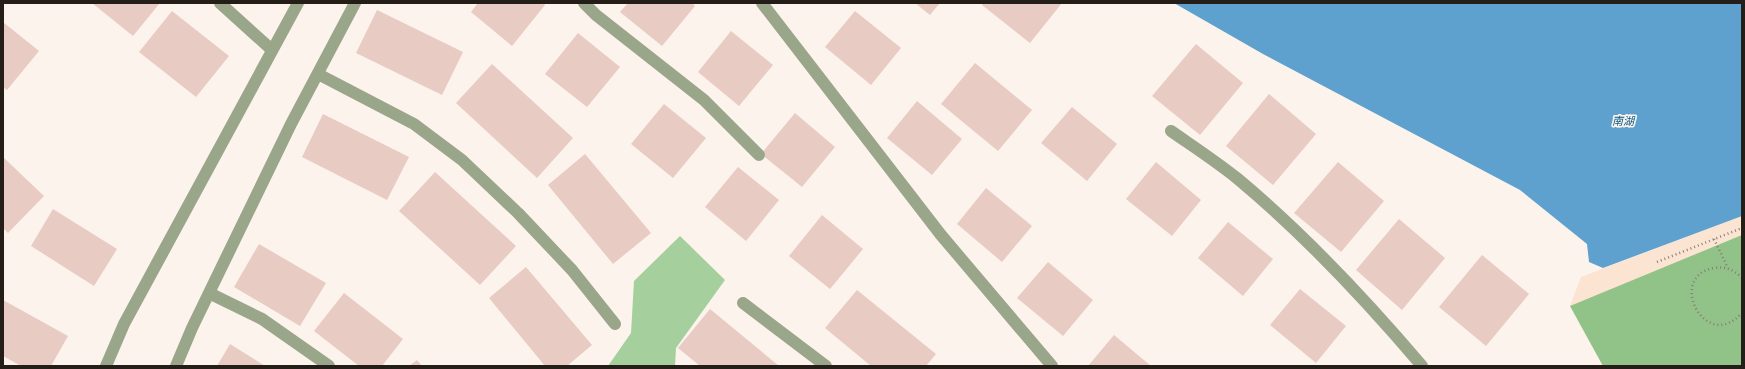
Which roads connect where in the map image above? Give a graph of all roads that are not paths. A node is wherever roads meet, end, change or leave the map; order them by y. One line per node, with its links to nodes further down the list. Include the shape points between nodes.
1 (220, 3): 6 (street)
2 (298, 3): 6 (street)
3 (355, 3): 7 (street)
4 (584, 3): 9 (street, via 704,100)
5 (762, 3): 17 (street, via 941,235)
6 (272, 50): 13 (street, via 124,324)
7 (318, 74): 10 (street); 12 (street, via 414,124 462,160 518,213 572,270)
8 (1172, 131): 18 (street, via 1238,179 1305,240 1387,325)
9 (759, 155)
10 (209, 293): 14 (street); 15 (street, via 262,319)
11 (743, 303): 16 (street)
12 (615, 324)
13 (106, 366)
14 (176, 366)
15 (329, 366)
16 (826, 366)
17 (1052, 366)
18 (1422, 366)

